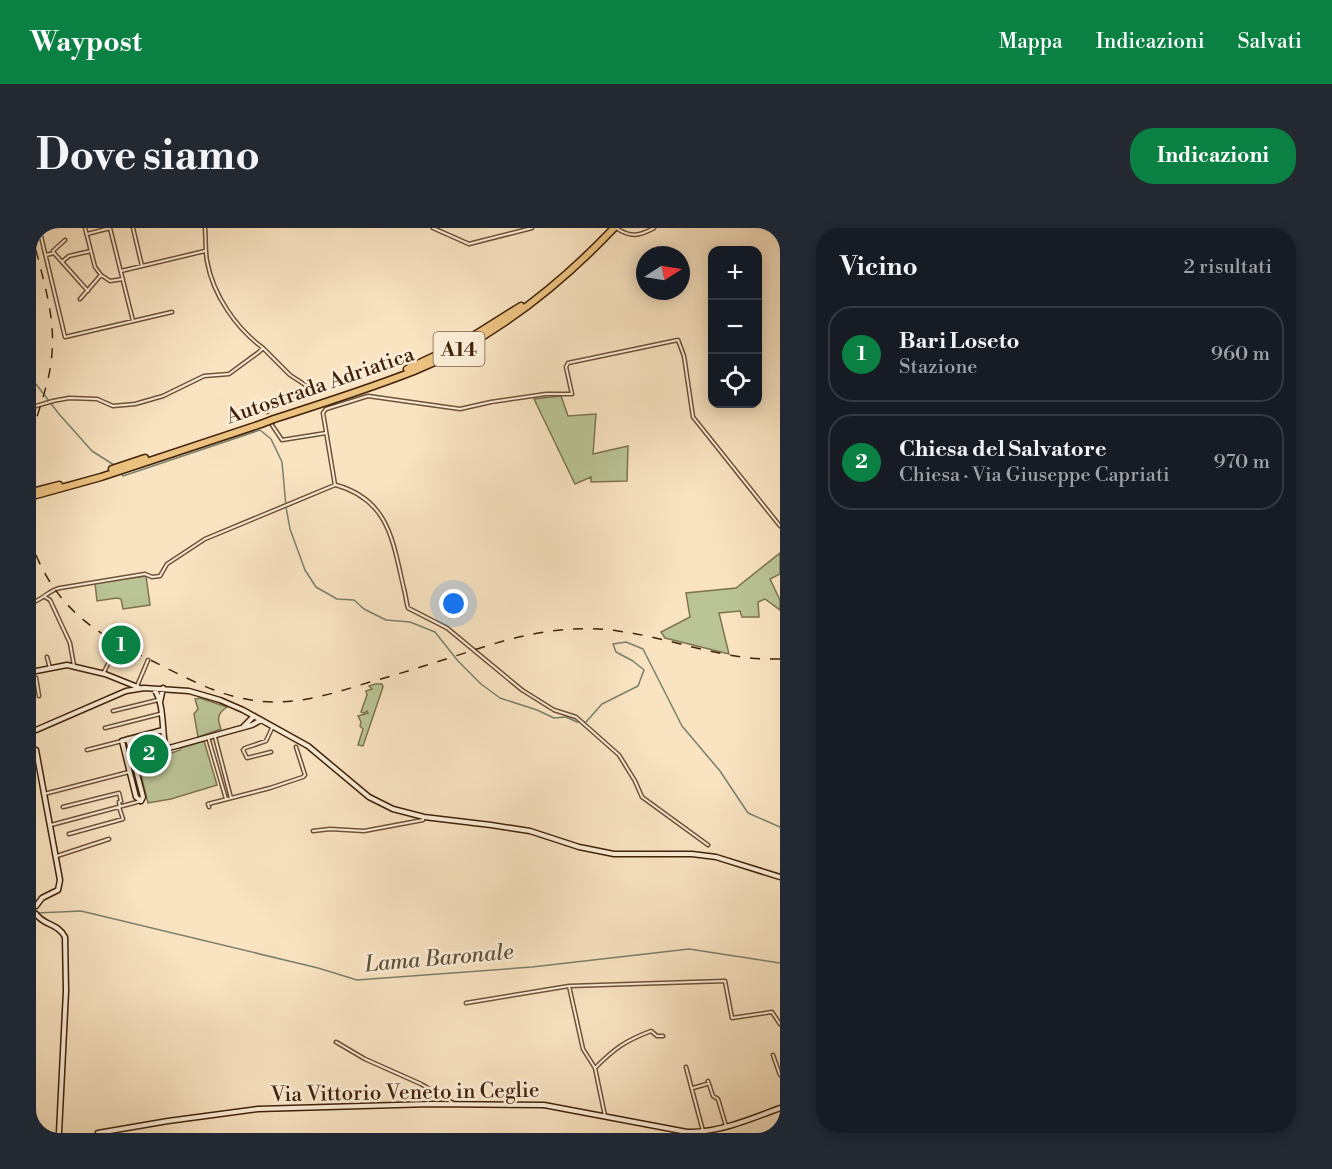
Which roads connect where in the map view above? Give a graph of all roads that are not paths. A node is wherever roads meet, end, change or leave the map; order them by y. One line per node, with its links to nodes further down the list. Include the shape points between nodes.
1 (39, 228): 16 (street)
2 (85, 228): 11 (street)
3 (110, 228): 11 (street); 19 (street)
4 (133, 228): 18 (street)
5 (205, 228): 14 (street)
6 (433, 228): 7 (street, via 469,244)
7 (532, 228)
8 (609, 228): 28 (highway, Autostrada Adriatica / A14, via 536,295 462,343 410,369)
9 (615, 228): 10 (street, via 639,236); 28 (highway, Autostrada Adriatica / A14, via 552,288 472,343 413,372)
10 (654, 228)
11 (87, 234): 13 (street)
12 (64, 240): 15 (street)
13 (91, 251): 17 (street, via 69,256); 20 (street)
14 (205, 251): 18 (street); 26 (street, via 215,289 242,329)
15 (54, 253): 16 (street); 17 (street)
16 (46, 255): 25 (street, via 65,337)
17 (62, 262): 22 (street)
18 (142, 266): 19 (street)
19 (121, 271): 21 (street)
20 (100, 275): 21 (street, via 110,281); 22 (street)
21 (123, 279): 25 (street)
22 (88, 291): 23 (street)
23 (80, 299)
24 (172, 312): 25 (street)
25 (133, 321)
26 (263, 348): 27 (street, via 229,374 201,377 163,396 135,404 113,406 97,399 69,398); 28 (street, via 290,375 316,392 270,406 267,409)
27 (36, 406)
28 (272, 418): 29 (street, via 282,440); 31 (highway, Autostrada Adriatica / A14, bridge)
29 (326, 433): 30 (street); 32 (street, via 324,411 364,397 460,409 546,394 572,394 568,363 678,340 694,419)
30 (335, 485): 33 (street, via 205,539 167,564 160,576 142,574 60,588); 87 (street, via 366,498 377,508 392,538 408,608 447,628 522,690 554,710 576,717 620,755 642,797)
31 (36, 493)
32 (780, 526)
33 (45, 597): 34 (street); 40 (street, via 70,643)
34 (36, 601)
35 (121, 653): 37 (street, via 115,650); 38 (street); 38 (street, via 126,655 124,661)
36 (47, 657): 41 (street)
37 (112, 657): 38 (street); 44 (street)
38 (118, 659)
39 (148, 660): 47 (street)
40 (74, 667): 41 (main road); 44 (main road)
41 (50, 668): 42 (main road)
42 (43, 670): 43 (main road); 45 (street)
43 (36, 671)
44 (103, 674): 47 (main road)
45 (44, 677)
46 (36, 678): 51 (street)
47 (139, 687): 48 (main road); 61 (main road)
48 (153, 688): 49 (main road); 50 (main road)
49 (163, 691): 50 (main road); 53 (main road); 55 (main road, via 206,696)
50 (157, 693): 52 (main road)
51 (39, 696)
52 (158, 700): 53 (main road); 54 (street)
53 (160, 705): 56 (main road)
54 (113, 711)
55 (246, 711): 57 (main road); 59 (main road)
56 (161, 714): 63 (street); 64 (main road)
57 (254, 716): 58 (main road); 59 (main road)
58 (262, 720): 59 (main road); 62 (main road)
59 (250, 723): 66 (main road)
60 (36, 725): 61 (main road)
61 (47, 725): 65 (main road)
62 (273, 726): 73 (street, via 266,741 243,750 248,758); 82 (main road, via 316,751 378,803)
63 (105, 728)
64 (163, 730): 67 (main road, via 167,747 171,748); 68 (main road)
65 (36, 732)
66 (214, 735): 67 (main road); 76 (street)
67 (208, 737): 77 (street)
68 (128, 739): 69 (main road); 78 (main road)
69 (122, 741): 72 (street); 74 (main road)
70 (296, 747): 76 (street, via 303,777)
71 (36, 750): 75 (main road)
72 (87, 750)
73 (271, 752)
74 (130, 771): 75 (street); 78 (main road, via 136,798)
75 (44, 794): 83 (main road)
76 (231, 798): 77 (street)
77 (226, 799): 81 (street, via 208,804)
78 (141, 801): 80 (street)
79 (63, 807): 80 (street, via 119,793)
80 (120, 807): 83 (street); 85 (street, via 123,819)
81 (209, 807)
82 (424, 818): 84 (street, via 363,831); 89 (main road, via 530,831 614,854 716,857)
83 (51, 825): 88 (main road)
84 (313, 831)
85 (69, 834)
86 (109, 839): 88 (street)
87 (708, 845)
88 (57, 856): 90 (main road, via 59,887)
89 (780, 877)
90 (36, 906)
91 (36, 914): 108 (main road, via 65,937)
92 (569, 986): 93 (street); 94 (street, via 725,981 732,1017 772,1012); 99 (street, via 583,1049)
93 (466, 1003)
94 (780, 1024)
95 (663, 1036): 99 (street, via 651,1031 632,1039 615,1048)
96 (336, 1042): 102 (street)
97 (773, 1056): 100 (street)
98 (686, 1067): 101 (street)
99 (595, 1068): 104 (street)
100 (780, 1075)
101 (693, 1088): 105 (street, via 708,1082); 106 (street)
102 (455, 1105): 104 (main road, Via Vittorio Veneto in Ceglie, via 544,1105); 109 (main road, Via Vittorio Veneto in Ceglie, via 258,1109)
103 (780, 1108): 105 (main road, Via Vittorio Veneto in Ceglie)
104 (605, 1116): 107 (main road, Via Vittorio Veneto in Ceglie)
105 (726, 1126): 106 (main road, Via Vittorio Veneto in Ceglie)
106 (703, 1131): 107 (main road, Via Vittorio Veneto in Ceglie)
107 (684, 1132)
108 (61, 1133)
109 (98, 1133)

